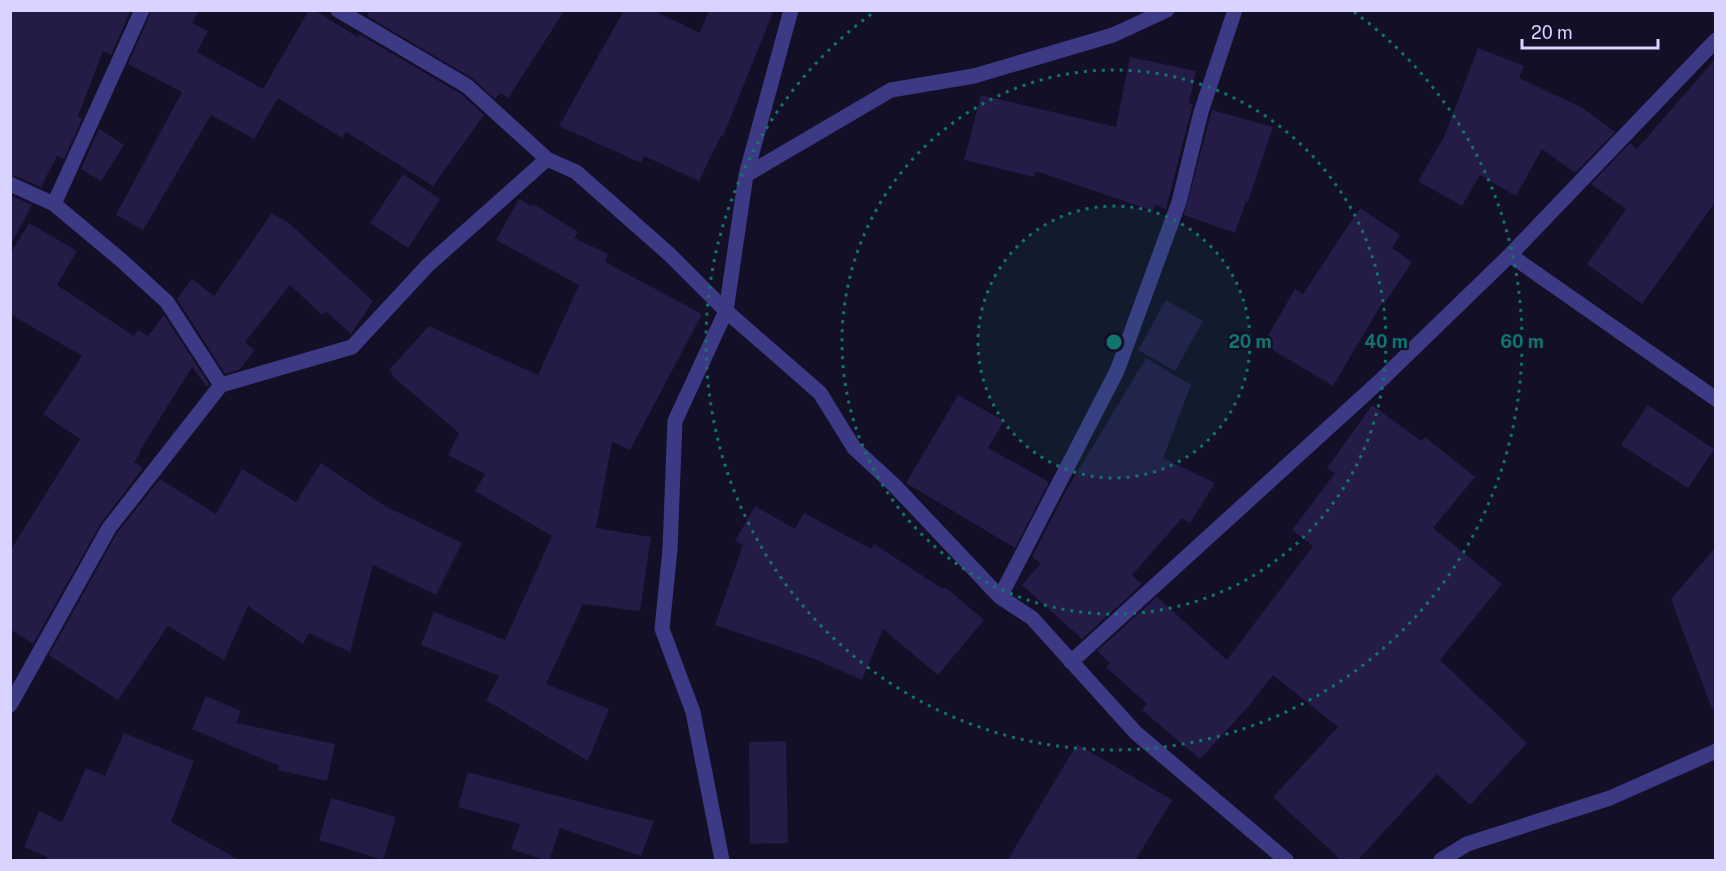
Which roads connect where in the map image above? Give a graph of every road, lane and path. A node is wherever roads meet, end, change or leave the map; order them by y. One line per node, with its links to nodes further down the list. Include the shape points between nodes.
1 (142, 10): 10 (street)
2 (338, 10): 7 (street, via 467,86)
3 (791, 10): 8 (street)
4 (1167, 10): 8 (street, via 1113,35 974,76 891,90)
5 (1235, 10): 15 (street, via 1201,112 1179,202 1117,371)
6 (1716, 40): 11 (street)
7 (547, 159): 12 (street, via 576,172 669,254); 13 (street, via 428,265 352,347)
8 (746, 175): 12 (street)
9 (10, 184): 10 (street)
10 (54, 204): 13 (street, via 167,302)
11 (1510, 255): 14 (street); 16 (street, via 1382,379)
12 (726, 311): 15 (street, via 820,393 854,448); 19 (street, via 675,421 662,629 693,712)
13 (221, 385): 17 (street, via 109,528)
14 (1716, 399)
15 (1000, 597): 16 (street, via 1032,618)
16 (1071, 662): 20 (street, via 1136,733)
17 (10, 705)
18 (1716, 751): 21 (street, via 1610,798 1467,844)
19 (722, 861)
20 (1286, 861)
21 (1441, 861)

